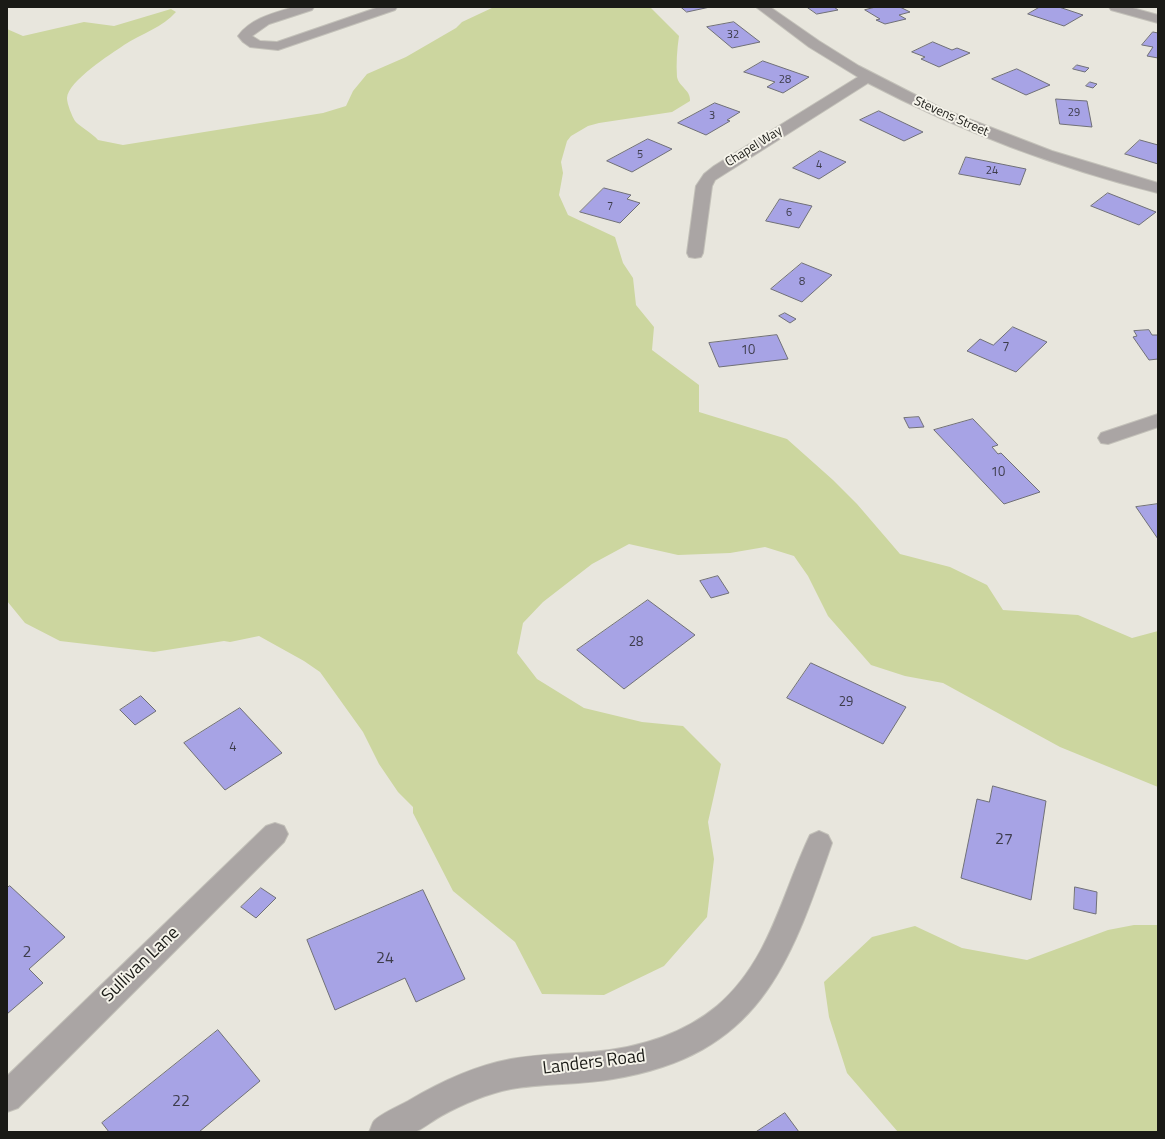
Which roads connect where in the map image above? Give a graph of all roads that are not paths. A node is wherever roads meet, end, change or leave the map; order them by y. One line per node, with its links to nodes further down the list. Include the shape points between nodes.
1 (308, 7): 2 (street, via 254,26 245,36 259,45 278,46)
2 (391, 7)
3 (762, 7): 6 (street, Stevens Street, via 824,51)
4 (1115, 7): 5 (street)
5 (1158, 19)
6 (868, 77): 7 (street, Stevens Street, via 983,131 1108,174); 8 (street, Chapel Way, via 709,177 702,191)
7 (1158, 188)
8 (695, 253)
9 (1158, 420): 10 (street)
10 (1108, 438)
11 (274, 834): 13 (street, Sullivan Lane)
12 (819, 843): 14 (street, Landers Road, via 783,940 763,974 743,1000 721,1021 689,1040 640,1059 592,1067 543,1069 468,1086 427,1106)
13 (7, 1097)
14 (386, 1132)

